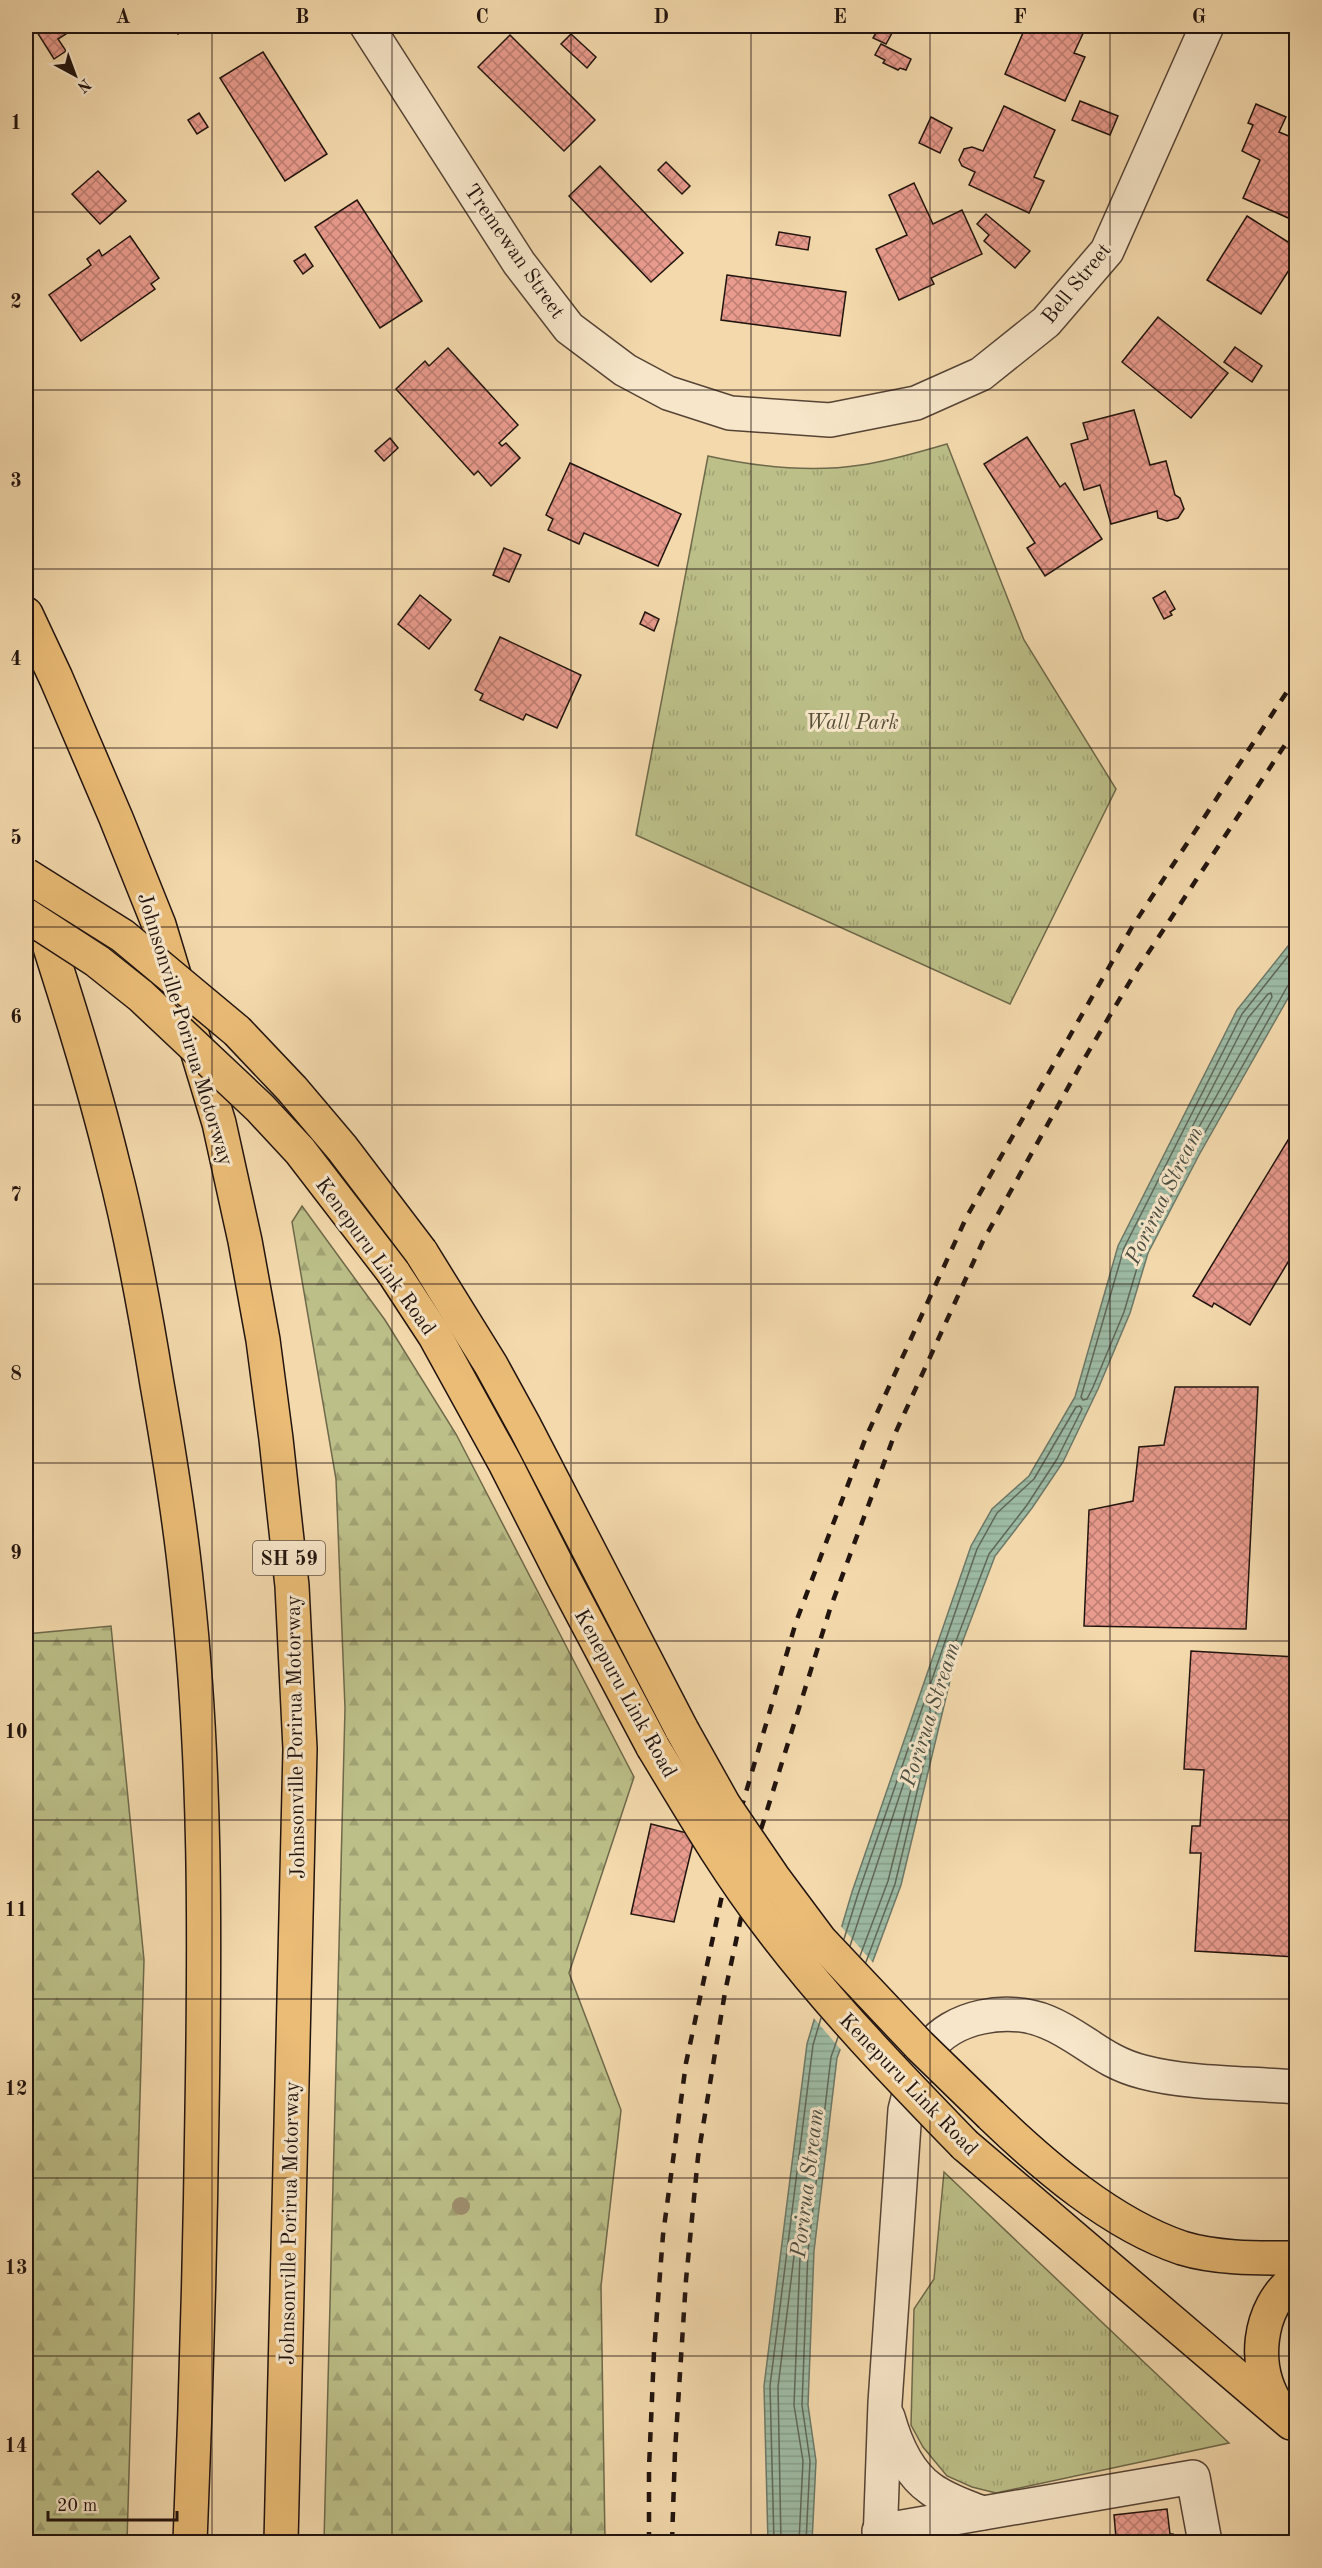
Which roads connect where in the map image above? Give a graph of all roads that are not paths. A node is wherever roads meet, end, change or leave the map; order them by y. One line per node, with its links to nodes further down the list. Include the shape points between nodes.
1 (367, 26): 3 (street, Tremewan Street, via 519,264 569,328 625,370 668,393 730,413)
2 (1207, 26): 3 (street, Bell Street, via 1107,251 1046,322 981,374 916,403)
3 (830, 420)
4 (26, 615): 15 (main road, Johnsonville Porirua Motorway / SH 59, via 116,818 166,947 219,1123 245,1241 276,1439 292,1586 300,1749)
5 (26, 873): 8 (main road, Kenepuru Link Road, bridge, via 123,936 237,1031 342,1148 422,1252 525,1427 724,1804 820,1940 991,2115 1043,2163 1121,2218 1184,2249 1218,2255); 14 (main road, via 76,1027 114,1167 144,1304 187,1590 204,1844 198,2371)
6 (26, 915): 11 (main road, Kenepuru Link Road, bridge, via 97,961 141,996 260,1108 300,1151 393,1272 435,1336 506,1462 653,1747 712,1845 816,1986 881,2060 965,2145)
7 (1296, 2087): 10 (street, via 1143,2073 1113,2063 1046,2021 1012,2013 980,2017 950,2030 928,2049 914,2077 905,2110)
8 (1296, 2258)
9 (1296, 2278): 11 (main road, via 1277,2298 1263,2329 1261,2363 1271,2396)
10 (885, 2403): 12 (street, via 895,2441 912,2468 930,2488); 13 (street)
11 (1294, 2426)
12 (982, 2513): 13 (street); 16 (street, via 1193,2477)
13 (879, 2537)
14 (190, 2542)
15 (281, 2542)
16 (1204, 2542)

